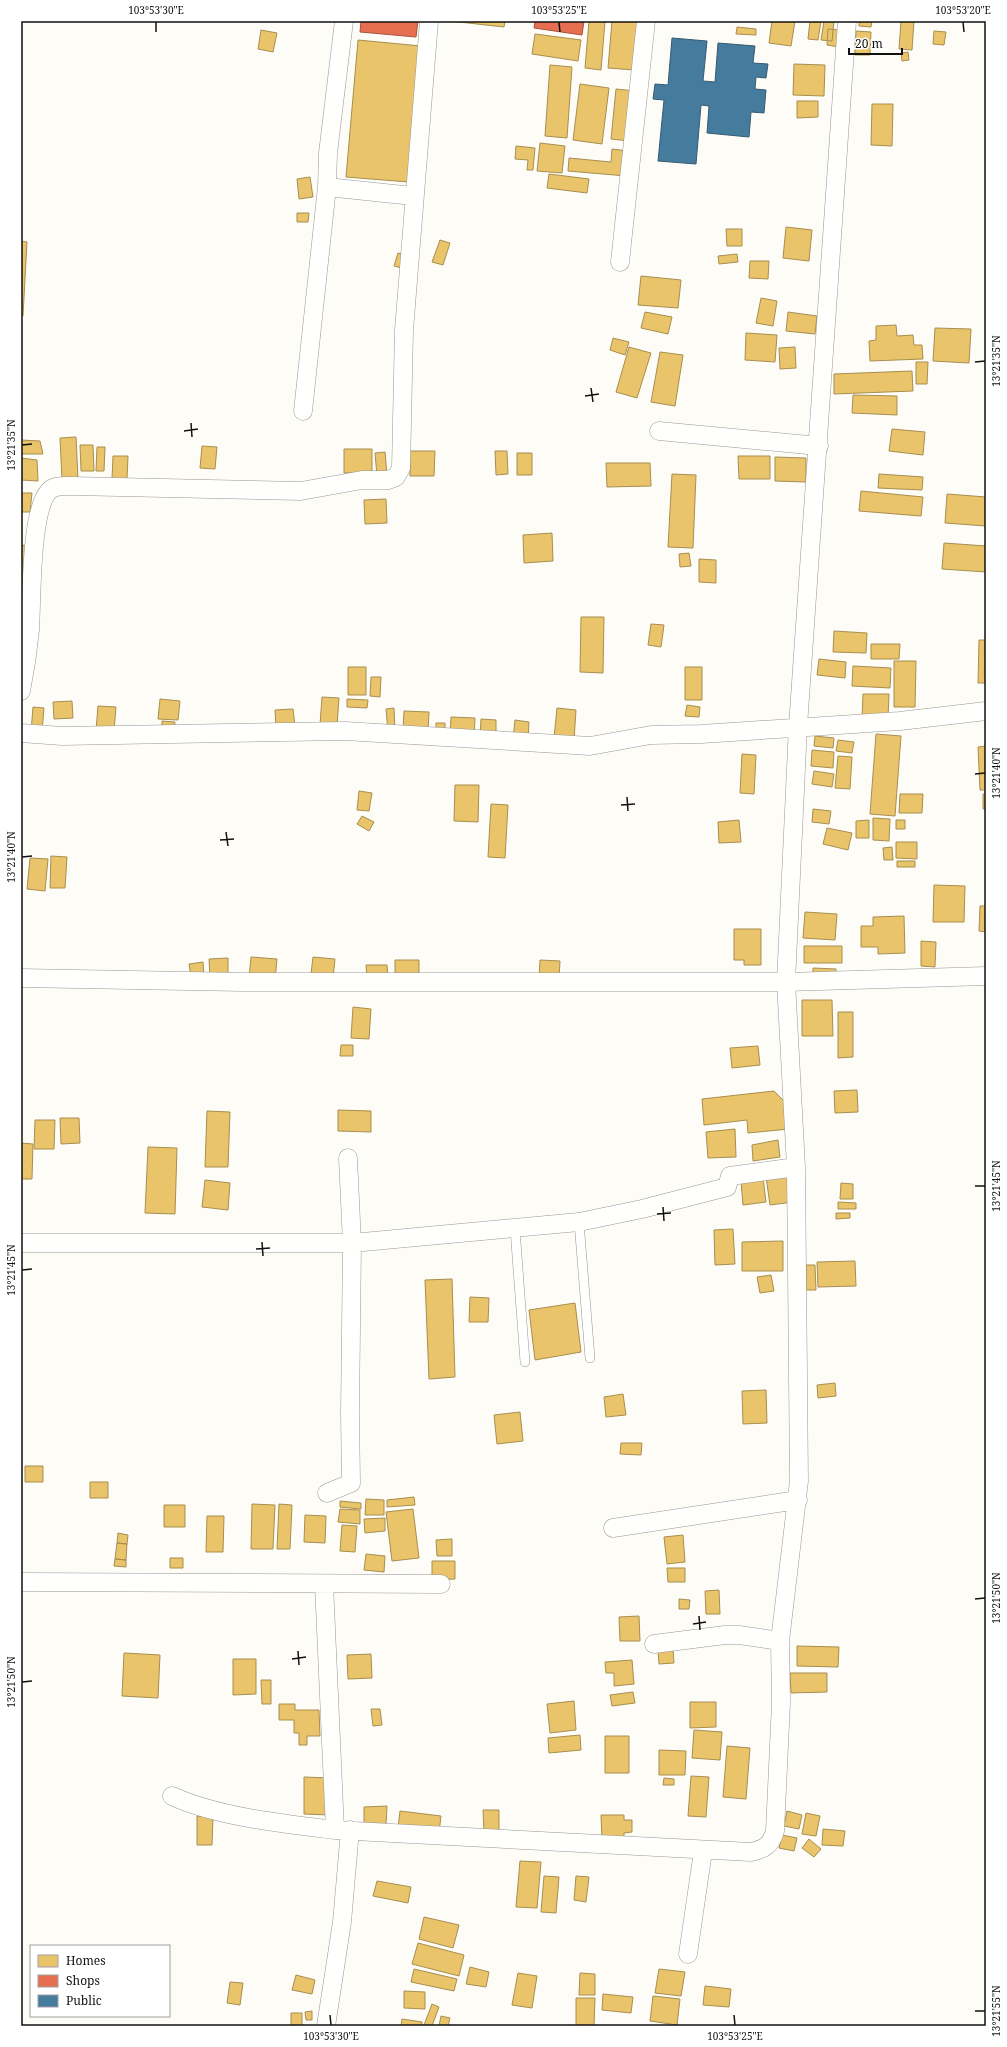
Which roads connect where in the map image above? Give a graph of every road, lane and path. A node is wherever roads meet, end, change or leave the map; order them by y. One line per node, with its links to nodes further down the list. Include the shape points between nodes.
1 (344, 21): 5 (street, via 328,154)
2 (429, 21): 6 (street)
3 (646, 21): 7 (street)
4 (847, 21): 10 (street)
5 (327, 186): 6 (street); 8 (street)
6 (413, 196): 11 (street, via 404,330 401,468 396,477 301,491 72,486 58,486 49,491 43,500 35,536 30,630)
7 (620, 262)
8 (303, 411)
9 (659, 431): 10 (street)
10 (819, 446): 13 (street)
11 (21, 691)
12 (986, 711): 13 (street, via 900,721)
13 (798, 726): 14 (street, via 651,736 590,746 345,731 62,736); 17 (street)
14 (21, 733)
15 (986, 976): 17 (street)
16 (21, 978): 17 (street, via 242,982)
17 (786, 982): 19 (street)
18 (348, 1158): 23 (street)
19 (796, 1167): 20 (street, via 730,1176 727,1187 664,1204); 27 (street)
20 (579, 1222): 21 (street); 24 (lane)
21 (515, 1229): 23 (street); 25 (lane)
22 (21, 1243): 23 (street)
23 (352, 1243): 26 (street, via 351,1483)
24 (590, 1358)
25 (524, 1362)
26 (327, 1493)
27 (798, 1500): 28 (street); 32 (street)
28 (613, 1528)
29 (21, 1582): 30 (street)
30 (324, 1584): 31 (street); 35 (street)
31 (441, 1584)
32 (780, 1641): 33 (street, via 732,1635); 36 (street, via 781,1703 775,1831 772,1841 764,1849 751,1852)
33 (654, 1644)
34 (172, 1796): 35 (street, via 200,1806 276,1823)
35 (343, 1830): 36 (street); 38 (street, via 342,1922)
36 (703, 1850): 37 (street)
37 (688, 1954)
38 (326, 2026)

